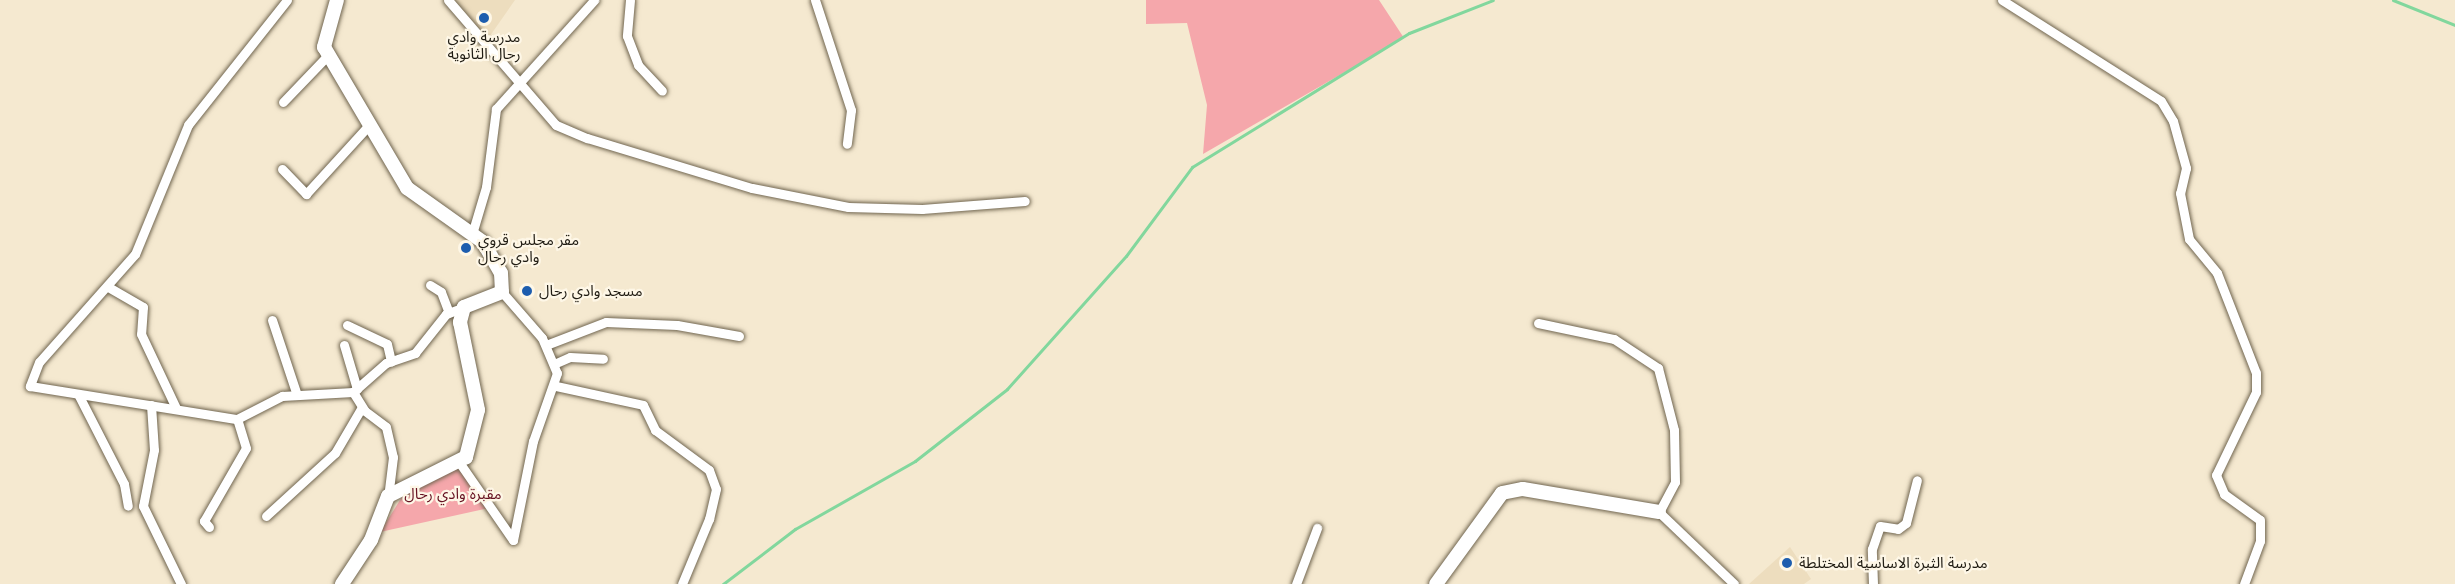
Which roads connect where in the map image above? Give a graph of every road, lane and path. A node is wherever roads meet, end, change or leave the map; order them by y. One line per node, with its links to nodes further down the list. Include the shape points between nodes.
1 (287, 0): 18 (street, via 188,125 135,254 121,266)
2 (337, 0): 8 (street, via 324,47)
3 (448, 0): 9 (street)
4 (594, 0): 9 (street)
5 (630, 0): 10 (street, via 627,36 638,65)
6 (815, 0): 13 (street, via 851,110)
7 (2002, 0): 54 (street, via 2161,101 2173,121 2186,168 2180,193 2189,239 2217,273 2256,373 2256,392 2216,476 2224,494 2260,520 2260,541)
8 (329, 54): 11 (street); 12 (street)
9 (520, 83): 15 (street, via 556,125 752,188 848,207 922,209); 16 (street, via 496,109 486,187)
10 (662, 91)
11 (283, 102)
12 (370, 124): 14 (street, via 306,194); 16 (street, via 407,188)
13 (847, 144)
14 (282, 169)
15 (1025, 201)
16 (472, 234): 19 (street, via 483,242 501,273)
17 (430, 285): 21 (street, via 441,292)
18 (110, 288): 33 (street, via 51,347 30,386); 37 (street, via 143,307 141,334)
19 (502, 292): 20 (street); 27 (street)
20 (464, 307): 21 (street); 39 (street, via 463,351 478,410 466,457)
21 (449, 313): 29 (street, via 415,353)
22 (272, 320): 34 (street)
23 (1538, 323): 43 (street, via 1614,339 1658,368 1674,430 1675,482)
24 (347, 325): 29 (street, via 387,344)
25 (738, 336): 27 (street, via 677,325 606,322)
26 (344, 345): 32 (street)
27 (546, 345): 30 (street)
28 (603, 359): 30 (street, via 570,357)
29 (391, 362): 32 (street)
30 (554, 364): 31 (street)
31 (556, 386): 39 (street, via 533,441 513,540); 49 (street, via 643,405 655,430 709,470 716,489 709,519)
32 (355, 390): 34 (street); 36 (street)
33 (78, 394): 35 (street); 42 (street, via 124,484)
34 (297, 395): 38 (street, via 282,396)
35 (151, 405): 37 (street); 47 (street, via 154,450 143,506)
36 (362, 407): 41 (street, via 386,427 393,457); 44 (street, via 335,453)
37 (176, 408): 38 (street)
38 (237, 419): 45 (street, via 246,448 204,521)
39 (459, 462): 41 (street)
40 (1917, 480): 53 (street, via 1906,523 1898,530 1880,526 1872,549)
41 (388, 496): 48 (street, via 371,540)
42 (128, 506)
43 (1659, 512): 51 (street, via 1533,491 1502,493); 52 (street)
44 (266, 516)
45 (209, 528)
46 (1317, 528): 50 (street)
47 (181, 584)
48 (342, 584)
49 (682, 584)
50 (1296, 584)
51 (1436, 584)
52 (1734, 584)
53 (1873, 584)
54 (2244, 584)

